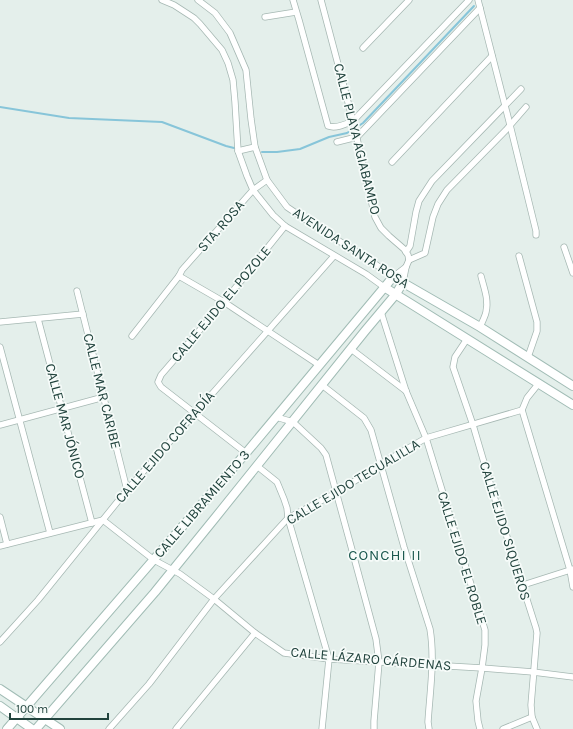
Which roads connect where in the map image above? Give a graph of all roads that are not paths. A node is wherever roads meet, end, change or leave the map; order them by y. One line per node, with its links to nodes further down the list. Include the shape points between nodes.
1 (162, 0): 21 (street, AVENIDA SANTA ROSA, via 194,18 222,50 228,63 236,102)
2 (198, 0): 20 (street, AVENIDA SANTA ROSA, via 216,13 230,33 246,70)
3 (292, 0): 9 (street)
4 (321, 0): 16 (street, CALLE PLAYA AGIABAMPO)
5 (409, 0): 11 (street)
6 (469, 0): 16 (street)
7 (478, 0): 8 (street)
8 (480, 8): 12 (street); 18 (street)
9 (296, 12): 10 (street); 16 (street, via 328,126)
10 (265, 17)
11 (364, 48)
12 (492, 56): 14 (street); 22 (street)
13 (521, 89): 14 (street)
14 (505, 106): 17 (street); 28 (street, via 432,181 419,202 410,246)
15 (526, 107): 17 (street)
16 (353, 121): 18 (street, CALLE PLAYA AGIABAMPO)
17 (510, 125): 26 (street); 31 (street, via 447,190 433,217 425,253)
18 (357, 137): 19 (street); 28 (street, CALLE PLAYA AGIABAMPO, via 376,217 381,228)
19 (337, 142)
20 (255, 147): 21 (street); 23 (street, AVENIDA SANTA ROSA)
21 (238, 151): 24 (street, AVENIDA SANTA ROSA)
22 (392, 162)
23 (267, 180): 24 (street, STA. ROSA); 36 (street, AVENIDA SANTA ROSA, via 287,207)
24 (253, 190): 25 (street, AVENIDA SANTA ROSA); 34 (street, STA. ROSA, via 182,270)
25 (285, 226): 29 (street, AVENIDA SANTA ROSA); 41 (street, CALLE EJIDO EL POZOLE)
26 (536, 235)
27 (564, 247): 33 (street)
28 (406, 252): 31 (street, CALLE PLAYA AGIABAMPO)
29 (334, 256): 38 (street, AVENIDA SANTA ROSA); 47 (street, CALLE EJIDO COFRADÍA)
30 (519, 256): 52 (street, via 537,322)
31 (409, 260): 32 (street)
32 (406, 267): 36 (street); 37 (street)
33 (573, 273)
34 (180, 276): 41 (street); 48 (street, STA. ROSA)
35 (481, 276): 46 (street, via 487,305)
36 (393, 277): 37 (street, AVENIDA SANTA ROSA); 38 (street, CALLE LIBRAMIENTO 3)
37 (403, 282): 40 (street, CALLE LIBRAMIENTO 3); 46 (street, AVENIDA SANTA ROSA)
38 (384, 287): 40 (street, AVENIDA SANTA ROSA); 53 (street, CALLE LIBRAMIENTO 3)
39 (77, 291): 43 (street, CALLE MAR CARIBE)
40 (396, 294): 42 (street, CALLE LIBRAMIENTO 3); 49 (street, AVENIDA SANTA ROSA)
41 (224, 302): 47 (street); 62 (street, CALLE EJIDO EL POZOLE, via 161,375 158,382)
42 (381, 312): 51 (street, CALLE LIBRAMIENTO 3); 57 (street, CALLE EJIDO EL ROBLE)
43 (83, 314): 44 (street); 58 (street, CALLE MAR CARIBE)
44 (38, 319): 45 (street); 60 (street, CALLE MAR JÓNICO)
45 (0, 322)
46 (480, 327): 52 (street, AVENIDA SANTA ROSA)
47 (268, 330): 53 (street); 62 (street, CALLE EJIDO COFRADÍA)
48 (132, 336)
49 (467, 339): 54 (street, AVENIDA SANTA ROSA); 67 (street, CALLE EJIDO SIQUEROS, via 455,357 454,367)
50 (0, 347): 64 (street)
51 (350, 349): 55 (street, CALLE LIBRAMIENTO 3); 57 (street)
52 (528, 357): 56 (street, AVENIDA SANTA ROSA)
53 (319, 365): 63 (street, CALLE LIBRAMIENTO 3)
54 (539, 383): 59 (street, AVENIDA SANTA ROSA); 61 (street, via 527,398)
55 (322, 384): 65 (street, CALLE LIBRAMIENTO 3); 70 (street, via 364,418 371,430)
56 (571, 384)
57 (406, 391): 68 (street, CALLE EJIDO EL ROBLE)
58 (104, 397): 60 (street); 72 (street, CALLE MAR CARIBE)
59 (573, 405)
60 (62, 408): 64 (street); 77 (street, CALLE MAR JÓNICO)
61 (522, 410): 67 (street, CALLE EJIDO TECUALILLA); 82 (street)
62 (195, 413): 69 (street); 72 (street, CALLE EJIDO COFRADÍA)
63 (276, 417): 65 (street); 69 (street, CALLE LIBRAMIENTO 3)
64 (20, 420): 66 (street); 78 (street)
65 (293, 422): 71 (street, CALLE LIBRAMIENTO 3); 73 (street, via 326,455)
66 (0, 425)
67 (473, 425): 68 (street, CALLE EJIDO TECUALILLA); 84 (street, CALLE EJIDO SIQUEROS)
68 (426, 438): 70 (street, CALLE EJIDO TECUALILLA); 92 (street, CALLE EJIDO EL ROBLE, via 485,630)
69 (246, 453): 81 (street, CALLE LIBRAMIENTO 3)
70 (381, 464): 73 (street, CALLE EJIDO TECUALILLA); 91 (street, via 430,628)
71 (257, 466): 75 (street, via 277,482); 83 (street, CALLE LIBRAMIENTO 3)
72 (127, 490): 76 (street, CALLE EJIDO COFRADÍA)
73 (336, 493): 75 (street, CALLE EJIDO TECUALILLA); 90 (street, via 376,639)
74 (0, 518): 79 (street)
75 (288, 518): 86 (street, CALLE EJIDO TECUALILLA); 89 (street)
76 (103, 520): 77 (street); 81 (street, CALLE LÁZARO CÁRDENAS); 88 (street, CALLE EJIDO COFRADÍA)
77 (92, 523): 78 (street)
78 (50, 533): 79 (street)
79 (7, 544): 80 (street)
80 (0, 546)
81 (154, 560): 83 (street, CALLE LÁZARO CÁRDENAS); 97 (street, CALLE LIBRAMIENTO 3)
82 (572, 569): 84 (street); 85 (street)
83 (172, 570): 86 (street, CALLE LÁZARO CÁRDENAS); 100 (street, CALLE LIBRAMIENTO 3)
84 (522, 585): 93 (street, CALLE EJIDO SIQUEROS, via 537,633)
85 (573, 587)
86 (214, 599): 87 (street, CALLE LÁZARO CÁRDENAS); 105 (street, CALLE EJIDO TECUALILLA, via 149,684)
87 (255, 633): 89 (street, CALLE LÁZARO CÁRDENAS, via 284,653); 106 (street)
88 (0, 642)
89 (329, 659): 90 (street, CALLE LÁZARO CÁRDENAS); 107 (street)
90 (379, 662): 91 (street, CALLE LÁZARO CÁRDENAS); 108 (street)
91 (432, 665): 92 (street, CALLE LÁZARO CÁRDENAS); 109 (street)
92 (482, 668): 93 (street, CALLE LÁZARO CÁRDENAS); 110 (street, CALLE EJIDO EL ROBLE, via 476,701)
93 (533, 672): 94 (street, CALLE LÁZARO CÁRDENAS); 99 (street, CALLE EJIDO SIQUEROS)
94 (573, 677)
95 (0, 689): 97 (street)
96 (0, 706): 98 (street)
97 (27, 706): 98 (street, CALLE LIBRAMIENTO 3); 100 (street)
98 (17, 717): 101 (street, CALLE LIBRAMIENTO 3); 102 (street)
99 (532, 717): 111 (street); 112 (street, CALLE EJIDO SIQUEROS)
100 (45, 720): 103 (street, CALLE LIBRAMIENTO 3); 104 (street)
101 (7, 729)
102 (32, 729)
103 (36, 729)
104 (60, 729)
105 (109, 729)
106 (176, 729)
107 (322, 729)
108 (374, 729)
109 (429, 729)
110 (480, 729)
111 (503, 729)
112 (537, 729)

